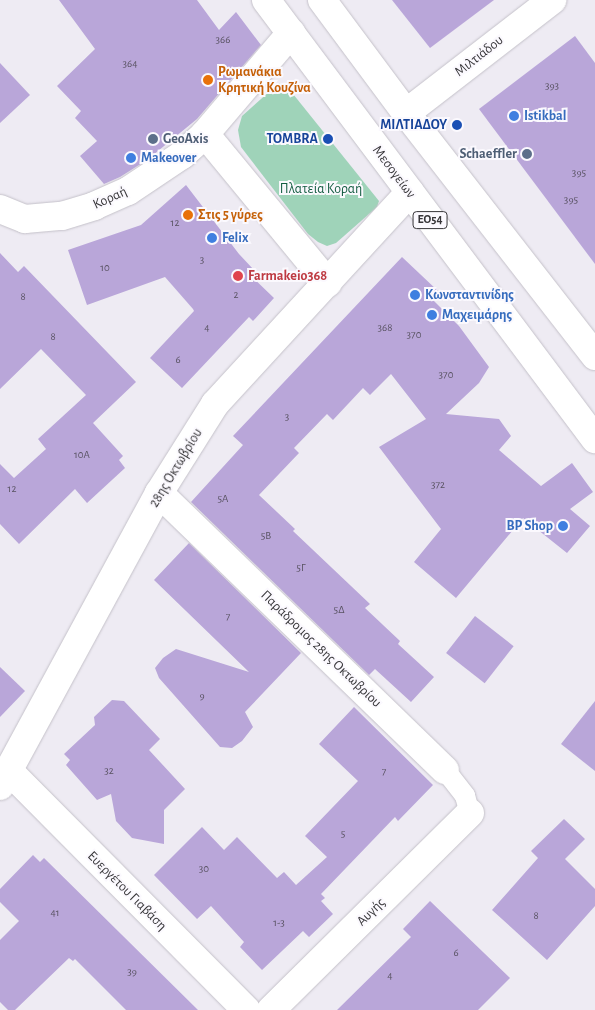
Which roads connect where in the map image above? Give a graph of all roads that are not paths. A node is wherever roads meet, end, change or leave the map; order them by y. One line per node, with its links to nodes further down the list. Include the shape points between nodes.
1 (266, 0): 4 (street, Μεσογείων / ΕΟ54)
2 (322, 0): 5 (street)
3 (552, 0): 5 (street, Μιλτιάδου)
4 (291, 33): 6 (street, Κοραή); 7 (street, Μεσογείων / ΕΟ54)
5 (406, 113): 10 (street)
6 (204, 134): 8 (street, Κοραή, via 182,155 128,191 94,206 62,216 25,219); 9 (street)
7 (410, 192): 9 (street, 28ης Οκτωβρίου); 11 (street, Μεσογείων / ΕΟ54)
8 (0, 208)
9 (328, 283): 12 (street, 28ης Οκτωβρίου, via 215,404)
10 (595, 356)
11 (595, 439)
12 (159, 493): 13 (street, Παράδρομος 28ης Οκτωβρίου); 14 (street, 28ης Οκτωβρίου)
13 (445, 770): 15 (street, Παράδρομος 28ης Οκτωβρίου, via 465,796)
14 (4, 779): 16 (street, Ευεργέτου Γιαβάση)
15 (470, 813): 17 (street, Αυγής)
16 (246, 1010)
17 (271, 1010)

